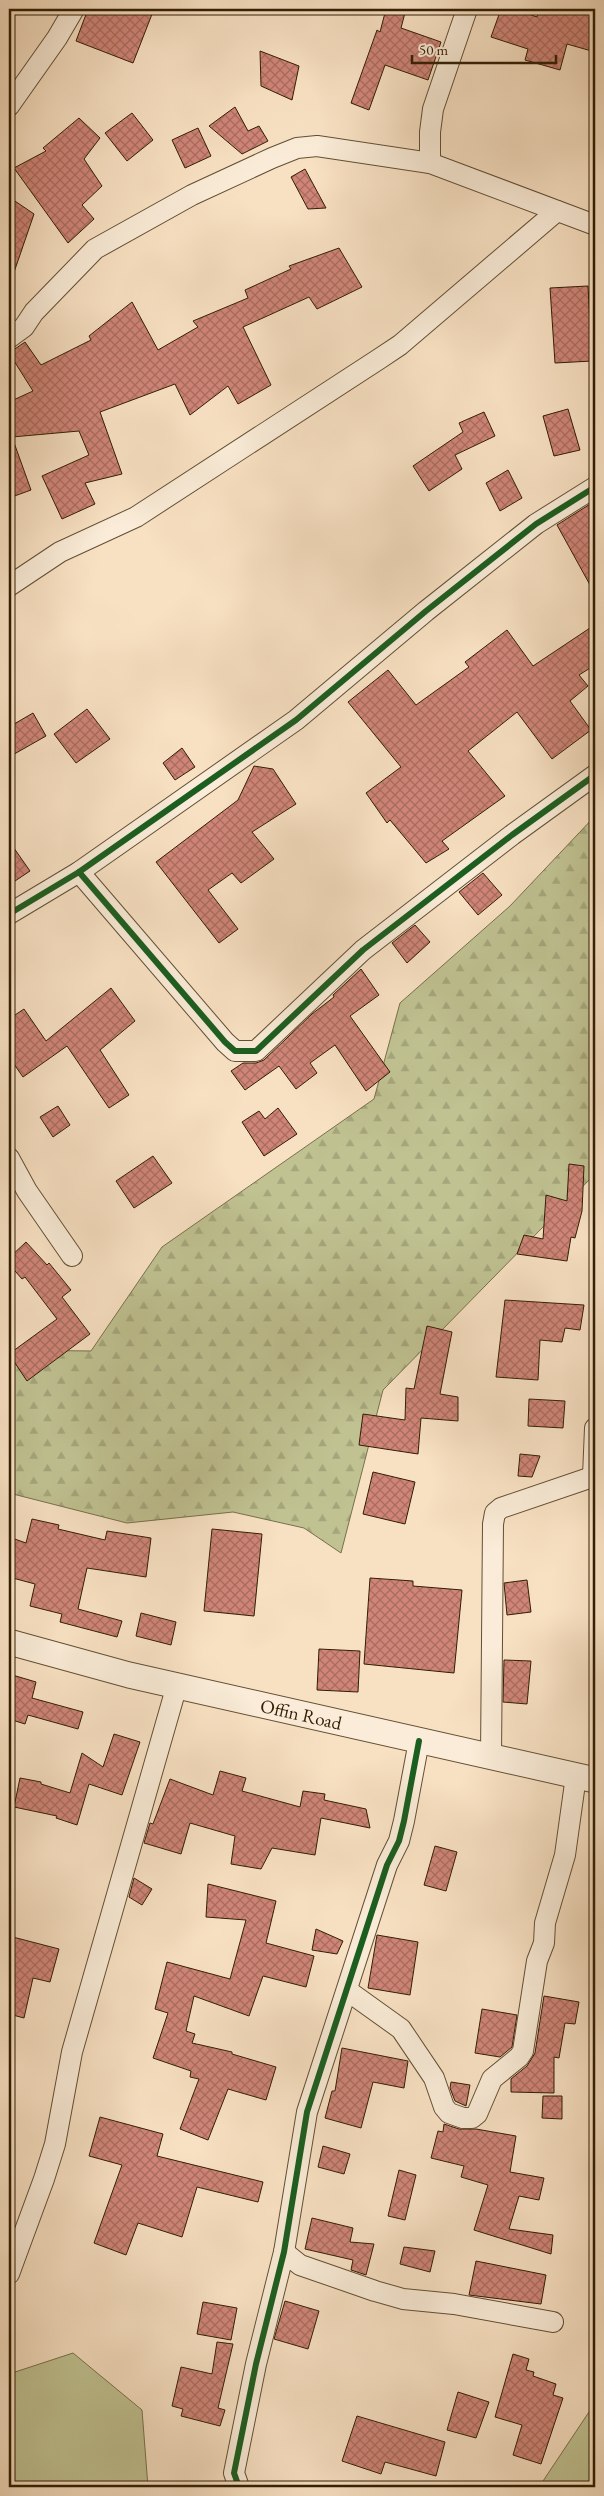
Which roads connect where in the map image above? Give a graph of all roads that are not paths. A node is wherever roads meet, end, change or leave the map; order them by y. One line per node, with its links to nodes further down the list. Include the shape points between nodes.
1 (74, 9): 3 (street, via 58,38)
2 (467, 9): 4 (street, via 433,108)
3 (9, 106)
4 (430, 163): 5 (street); 7 (street, via 317,146 297,148 272,158 192,195 95,249 34,312 24,327)
5 (557, 211): 6 (street); 9 (street, via 400,345 136,517 60,552)
6 (595, 225)
7 (9, 338)
8 (595, 487): 11 (street, via 536,524 296,720)
9 (9, 586)
10 (595, 776): 11 (street, via 512,835 363,950 256,1051 235,1051 225,1042)
11 (79, 872): 12 (street)
12 (9, 914)
13 (9, 1158): 14 (street)
14 (72, 1256)
15 (595, 1428): 16 (street)
16 (594, 1476): 20 (street, via 501,1508 495,1513)
17 (9, 1642): 18 (street, Offin Road)
18 (177, 1685): 19 (street, Offin Road); 24 (street, via 72,2052 55,2144)
19 (419, 1741): 20 (street, Offin Road); 22 (street, via 399,1841 387,1865)
20 (491, 1756): 21 (street, Offin Road)
21 (586, 1778): 22 (street, via 537,1961 522,2051 492,2079 477,2114 463,2118 448,2112 434,2078 402,2029)
22 (348, 1991): 23 (street, via 307,2112)
23 (284, 2252): 25 (street, via 314,2271 384,2294); 26 (street, via 256,2364 234,2473)
24 (9, 2274)
25 (553, 2322)
26 (239, 2487)

